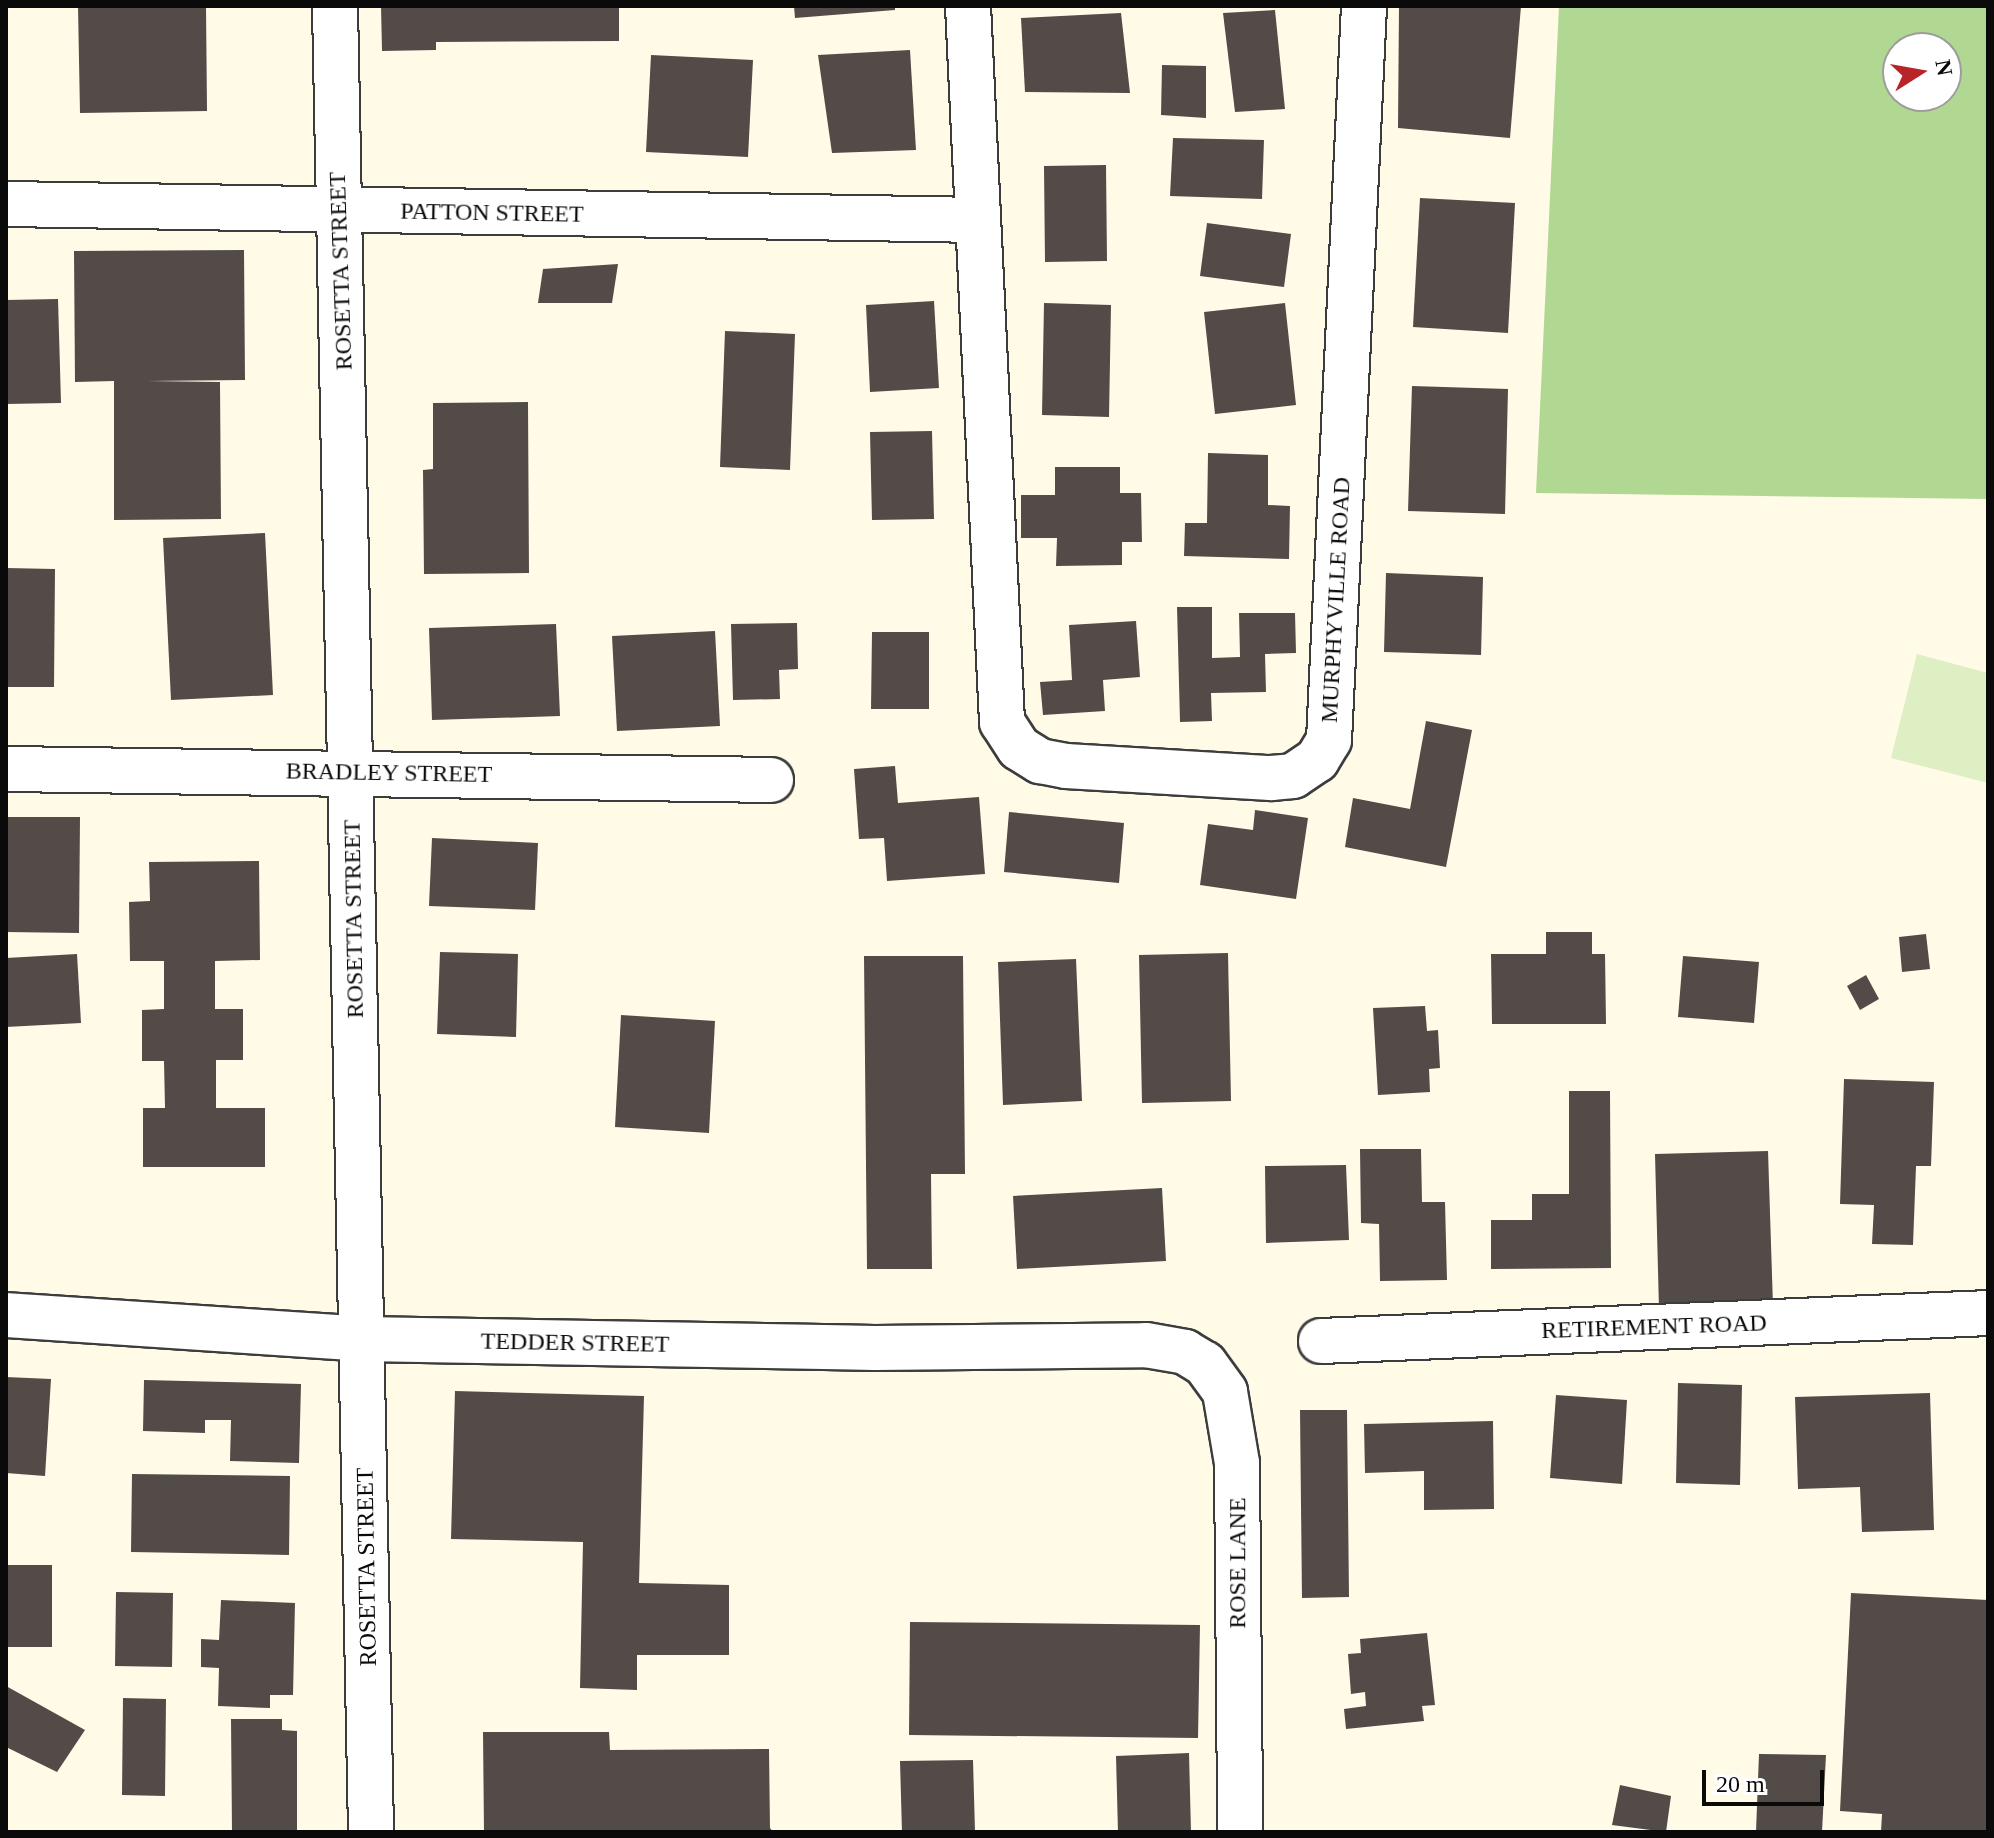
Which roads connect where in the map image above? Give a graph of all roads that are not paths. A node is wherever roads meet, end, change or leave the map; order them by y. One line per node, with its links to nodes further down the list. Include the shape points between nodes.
1 (335, 6): 5 (street, ROSETTA STREET)
2 (968, 6): 6 (street, MURPHYVILLE ROAD)
3 (1364, 6): 6 (street, MURPHYVILLE ROAD, via 1329,740 1317,760 1293,776 1066,766 1040,761 1019,748 1002,722)
4 (6, 204): 5 (street, PATTON STREET)
5 (339, 210): 6 (street, PATTON STREET); 8 (street, ROSETTA STREET)
6 (978, 220)
7 (6, 769): 8 (street, BRADLEY STREET)
8 (351, 771): 9 (street, BRADLEY STREET); 12 (street, ROSETTA STREET)
9 (771, 780)
10 (1988, 1313): 13 (street, RETIREMENT ROAD)
11 (6, 1315): 12 (street, TEDDER STREET)
12 (363, 1339): 14 (street, TEDDER STREET, via 875,1348); 15 (street, ROSETTA STREET)
13 (1321, 1341)
14 (1146, 1345): 16 (street, ROSE LANE, via 1185,1352 1205,1364 1225,1392 1237,1463)
15 (371, 1832)
16 (1240, 1832)

